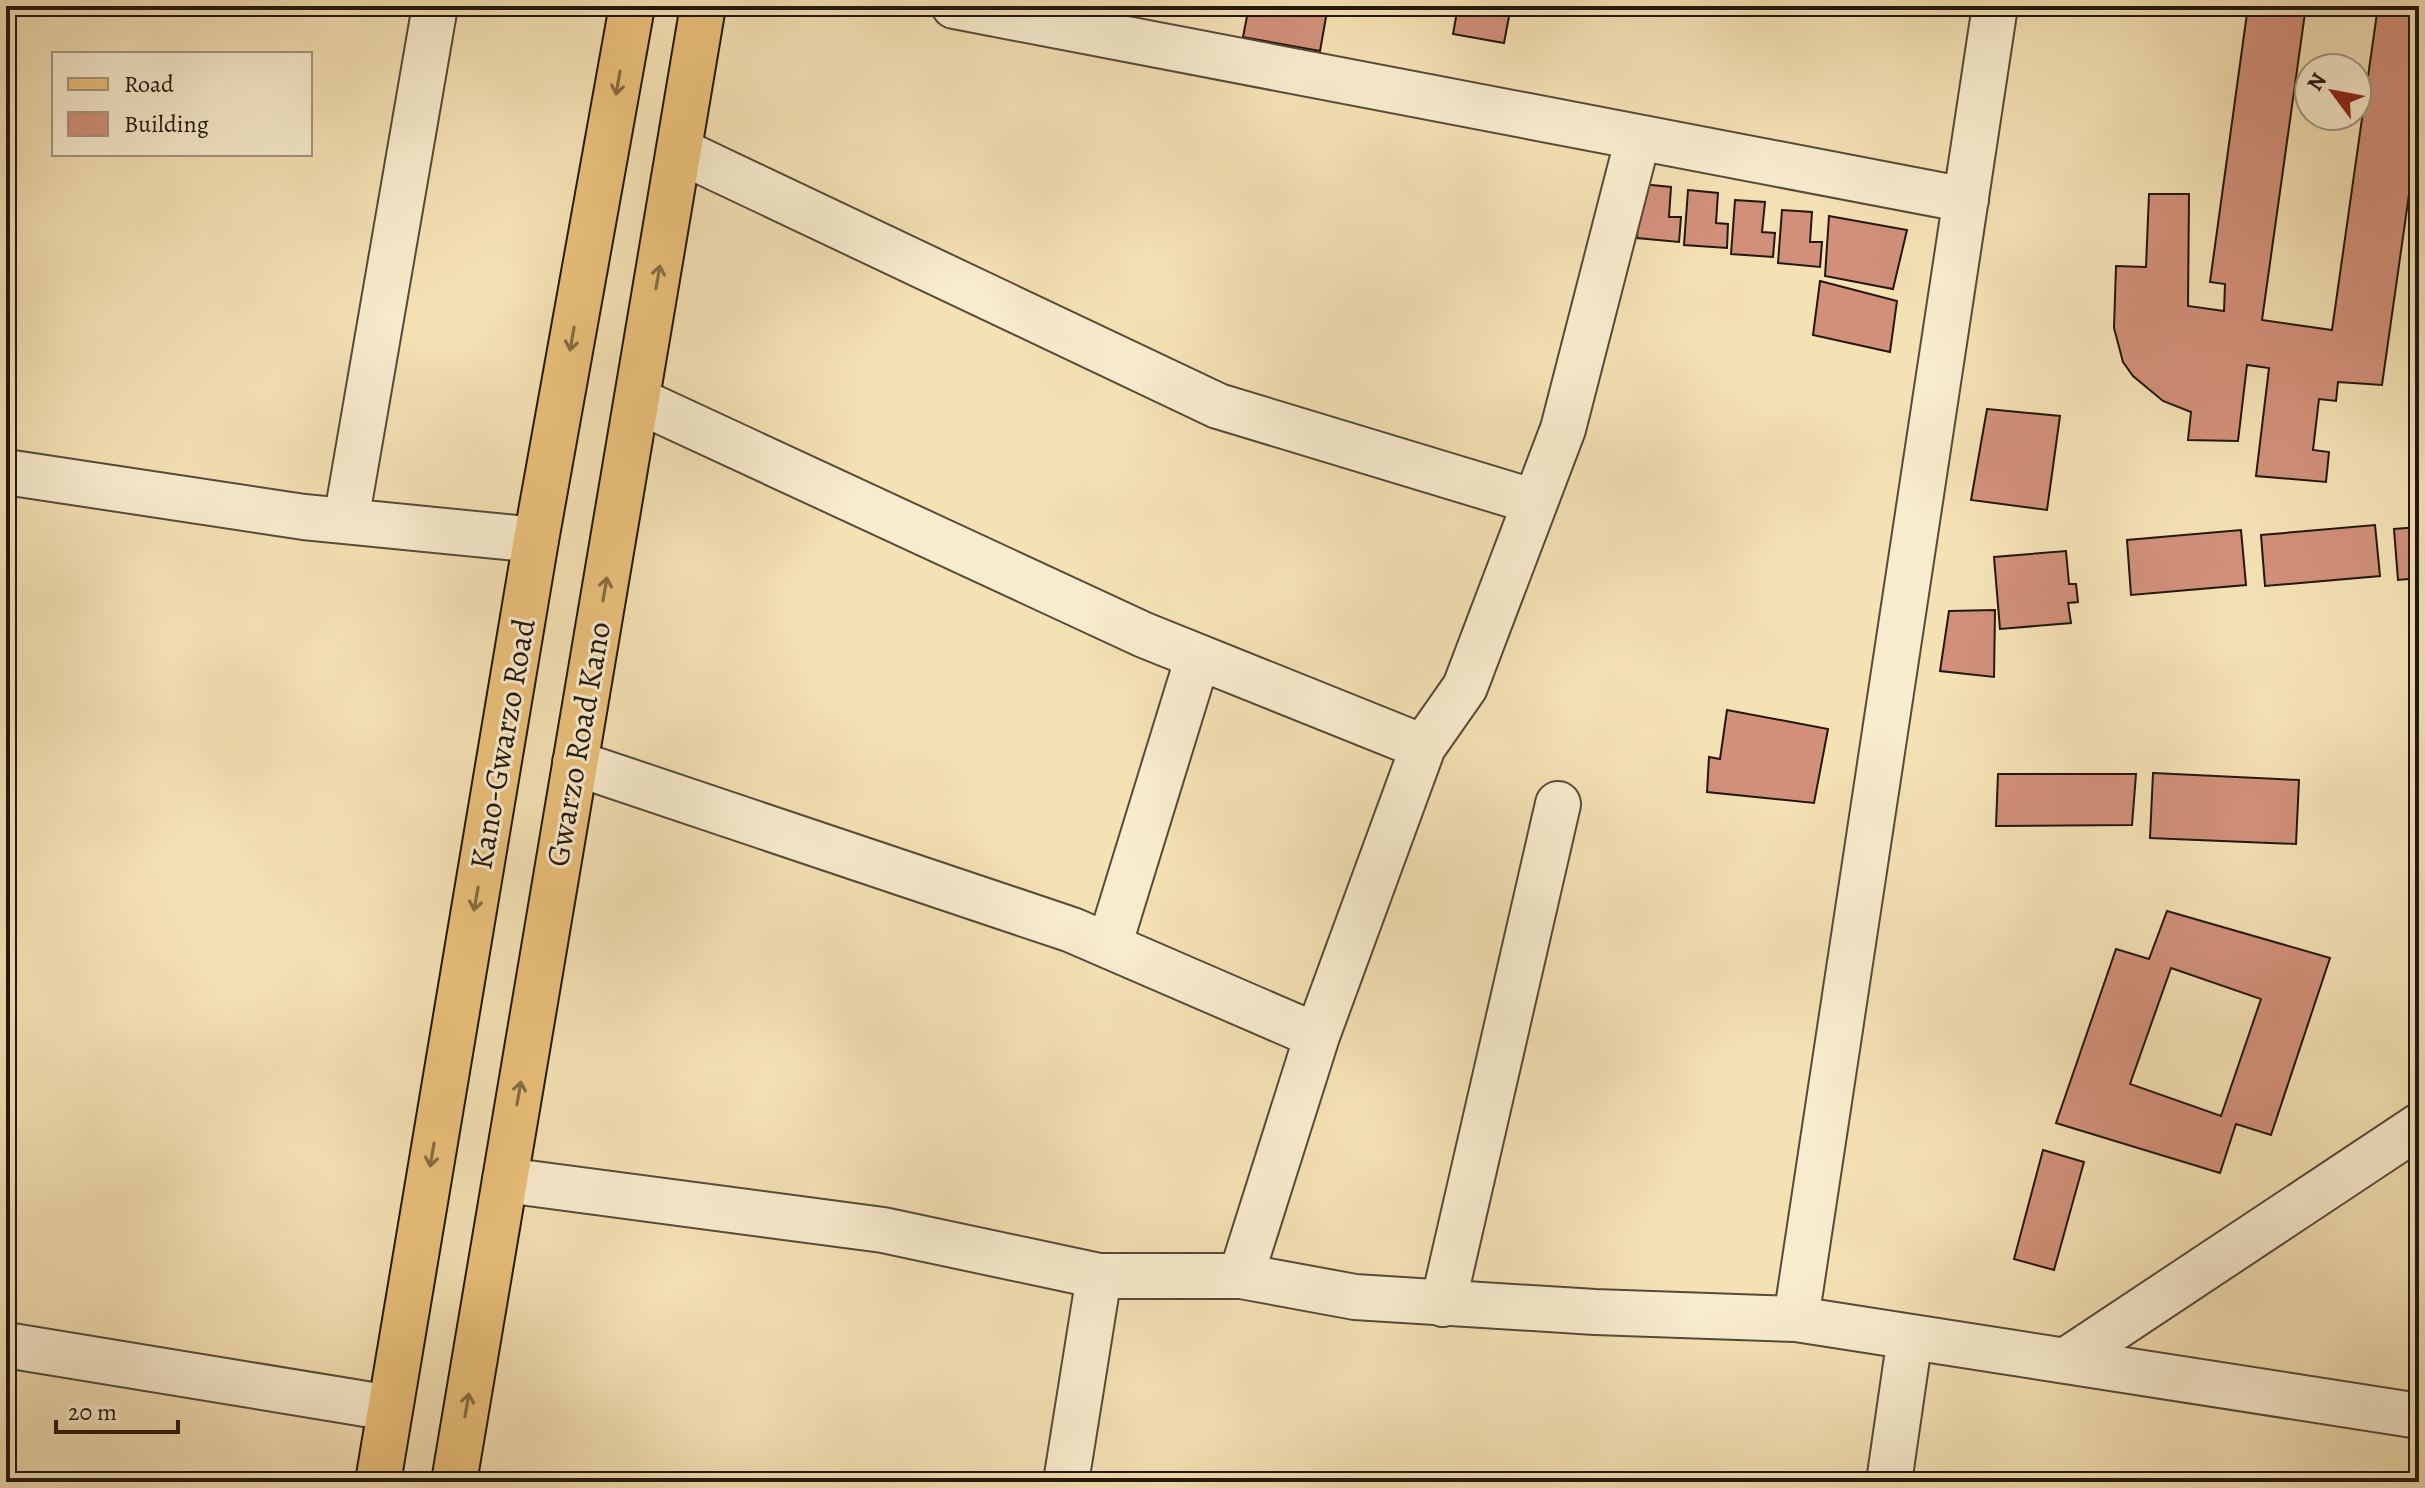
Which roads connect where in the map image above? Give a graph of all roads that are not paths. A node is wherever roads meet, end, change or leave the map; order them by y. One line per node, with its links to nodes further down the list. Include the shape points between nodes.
1 (435, 6): 12 (street)
2 (632, 6): 13 (main road, Kano-Gwarzo Road, one-way to 13)
3 (703, 6): 7 (main road, Gwarzo Road Kano)
4 (954, 6): 6 (street)
5 (1995, 6): 8 (street)
6 (1638, 138): 8 (street); 11 (street, via 1563,429)
7 (680, 151): 9 (main road, Gwarzo Road Kano, one-way to 7); 11 (street, via 1218,406)
8 (1966, 200): 25 (street)
9 (637, 400): 14 (street); 16 (main road, Gwarzo Road Kano, one-way to 9)
10 (6, 472): 12 (street)
11 (1535, 502): 15 (street, via 1465,687)
12 (346, 521): 13 (street)
13 (536, 540): 29 (main road, Kano-Gwarzo Road, one-way to 29)
14 (1198, 657): 15 (street); 18 (street)
15 (1423, 747): 19 (street)
16 (575, 763): 18 (street); 21 (main road, Gwarzo Road Kano, one-way to 16)
17 (1558, 804): 24 (street)
18 (1109, 946): 19 (street)
19 (1317, 1036): 23 (street)
20 (2419, 1126): 28 (street)
21 (505, 1180): 22 (street, via 883,1230); 32 (main road, Gwarzo Road Kano, one-way to 21)
22 (1099, 1276): 23 (street); 33 (street)
23 (1241, 1276): 24 (street, via 1355,1297)
24 (1443, 1304): 25 (street)
25 (1796, 1319): 26 (street)
26 (1910, 1337): 28 (street); 34 (street)
27 (6, 1345): 29 (street)
28 (2065, 1361): 30 (street)
29 (390, 1408): 31 (main road, Kano-Gwarzo Road)
30 (2419, 1416)
31 (378, 1482)
32 (454, 1482)
33 (1066, 1482)
34 (1889, 1482)

